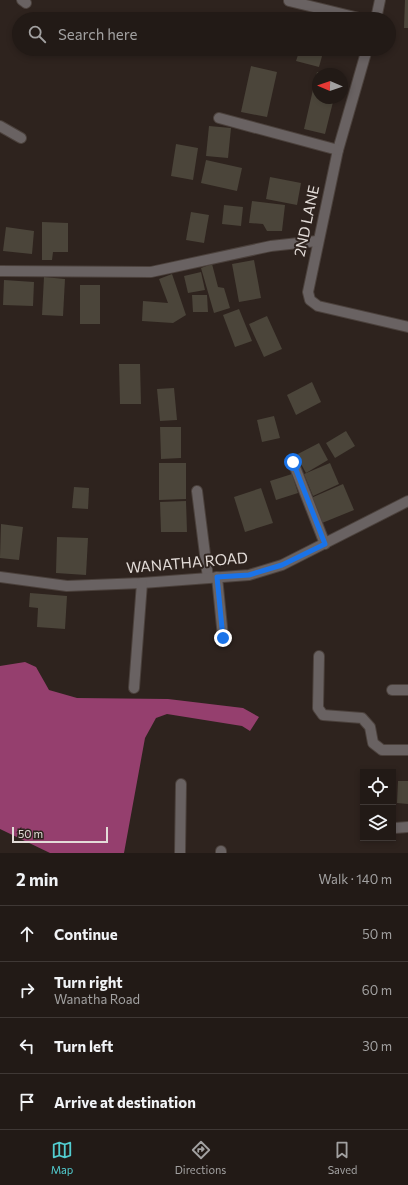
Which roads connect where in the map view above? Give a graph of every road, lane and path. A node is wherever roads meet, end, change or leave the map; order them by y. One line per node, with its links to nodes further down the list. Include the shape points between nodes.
1 (380, 0): 4 (street)
2 (289, 1): 3 (street)
3 (334, 12)
4 (377, 12)
5 (365, 56): 9 (street, 2ND LANE)
6 (219, 118): 9 (street)
7 (0, 126): 8 (street)
8 (21, 138)
9 (338, 150): 10 (street, 2ND LANE)
10 (318, 242): 11 (street, via 271,246 151,272); 12 (street, 2ND LANE, via 308,292 310,300 318,306)
11 (0, 271)
12 (408, 327)
13 (293, 462): 16 (street)
14 (197, 492): 18 (street)
15 (408, 501): 16 (street, WANATHA ROAD)
16 (325, 544): 18 (street, WANATHA ROAD, via 282,565 256,573)
17 (0, 577): 19 (street, WANATHA ROAD, via 67,586)
18 (212, 577): 19 (street, WANATHA ROAD); 20 (street)
19 (142, 583): 22 (street)
20 (223, 638)
21 (319, 656): 25 (street, via 318,708 323,715 362,718 370,727 373,743 382,750)
22 (134, 688)
23 (392, 690): 24 (street)
24 (408, 690)
25 (408, 750)
26 (181, 784): 29 (street)
27 (408, 827): 28 (street)
28 (396, 828)
29 (180, 853)

